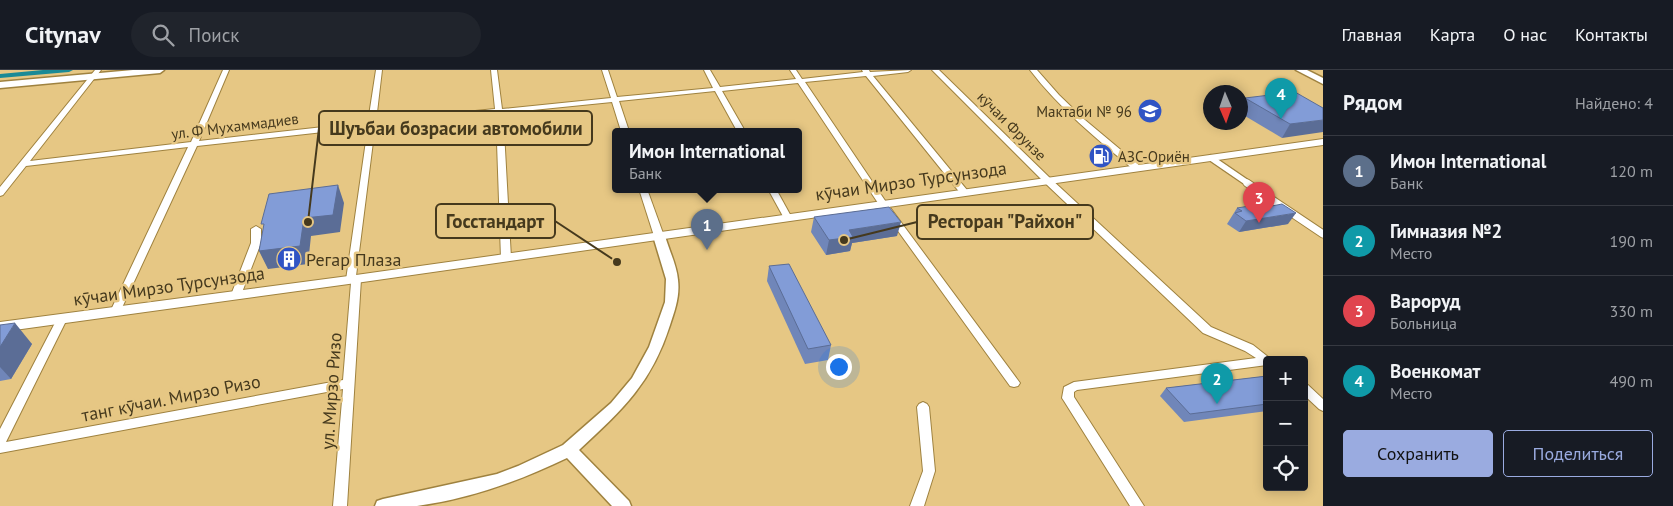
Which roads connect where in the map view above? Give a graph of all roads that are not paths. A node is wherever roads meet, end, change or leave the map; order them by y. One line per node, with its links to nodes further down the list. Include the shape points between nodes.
1 (160, 70): 13 (street)
2 (226, 70): 24 (street)
3 (379, 70): 20 (street, ул. Мирзо Ризо)
4 (494, 70): 19 (street)
5 (605, 70): 18 (street)
6 (707, 70): 17 (street)
7 (792, 70): 14 (street)
8 (908, 70): 12 (street, ул. Ф Мухаммадиев)
9 (935, 70): 28 (street, кӯчаи Фрунзе)
10 (1033, 70): 27 (street, via 1095,134)
11 (1300, 70): 15 (street)
12 (867, 72): 14 (street, ул. Ф Мухаммадиев); 29 (street)
13 (96, 73): 16 (street); 26 (street)
14 (802, 81): 17 (street, ул. Ф Мухаммадиев); 33 (street)
15 (1323, 81)
16 (0, 85)
17 (718, 90): 18 (street, ул. Ф Мухаммадиев); 22 (street)
18 (614, 99): 19 (street, ул. Ф Мухаммадиев); 21 (street)
19 (499, 110): 20 (street, ул. Ф Мухаммадиев); 38 (street)
20 (372, 124): 24 (street, ул. Ф Мухаммадиев); 39 (street, ул. Мирзо Ризо)
21 (624, 128)
22 (739, 128)
23 (1323, 142): 25 (main road, кӯчаи Мирзо Турсунзода)
24 (194, 144): 26 (street, ул. Ф Мухаммадиев); 41 (street)
25 (1211, 158): 27 (main road, кӯчаи Мирзо Турсунзода); 36 (street)
26 (23, 164): 30 (street)
27 (1137, 168): 28 (main road, кӯчаи Мирзо Турсунзода)
28 (1048, 181): 29 (main road, кӯчаи Мирзо Турсунзода); 44 (street, кӯчаи Фрунзе, via 1207,330 1249,348)
29 (964, 192): 33 (main road, кӯчаи Мирзо Турсунзода)
30 (0, 193)
31 (645, 193): 37 (street)
32 (774, 193): 34 (street)
33 (883, 204): 34 (main road, кӯчаи Мирзо Турсунзода); 47 (street)
34 (788, 218): 37 (main road, кӯчаи Мирзо Турсунзода)
35 (256, 229): 40 (street, via 256,242)
36 (1323, 234)
37 (659, 236): 38 (main road, кӯчаи Мирзо Турсунзода); 53 (street, via 672,278 671,302 656,347 637,382 616,407)
38 (506, 258): 39 (main road, кӯчаи Мирзо Турсунзода)
39 (354, 279): 40 (main road, кӯчаи Мирзо Турсунзода); 46 (street, ул. Мирзо Ризо)
40 (236, 295): 41 (main road, кӯчаи Мирзо Турсунзода)
41 (115, 312): 42 (main road, кӯчаи Мирзо Турсунзода)
42 (62, 319): 43 (main road, кӯчаи Мирзо Турсунзода); 51 (street)
43 (0, 328)
44 (1263, 358)
45 (1263, 362): 58 (street, via 1074,386 1068,390 1068,398)
46 (349, 383): 52 (street, танг кӯчаи. Мирзо Ризо); 54 (street, ул. Мирзо Ризо)
47 (1014, 384)
48 (1308, 392): 49 (street)
49 (1323, 406)
50 (923, 407): 57 (street, via 929,471)
51 (0, 441)
52 (0, 448)
53 (569, 450): 55 (street, via 497,481); 56 (street)
54 (340, 506)
55 (383, 506)
56 (623, 506)
57 (917, 506)
58 (1137, 506)

